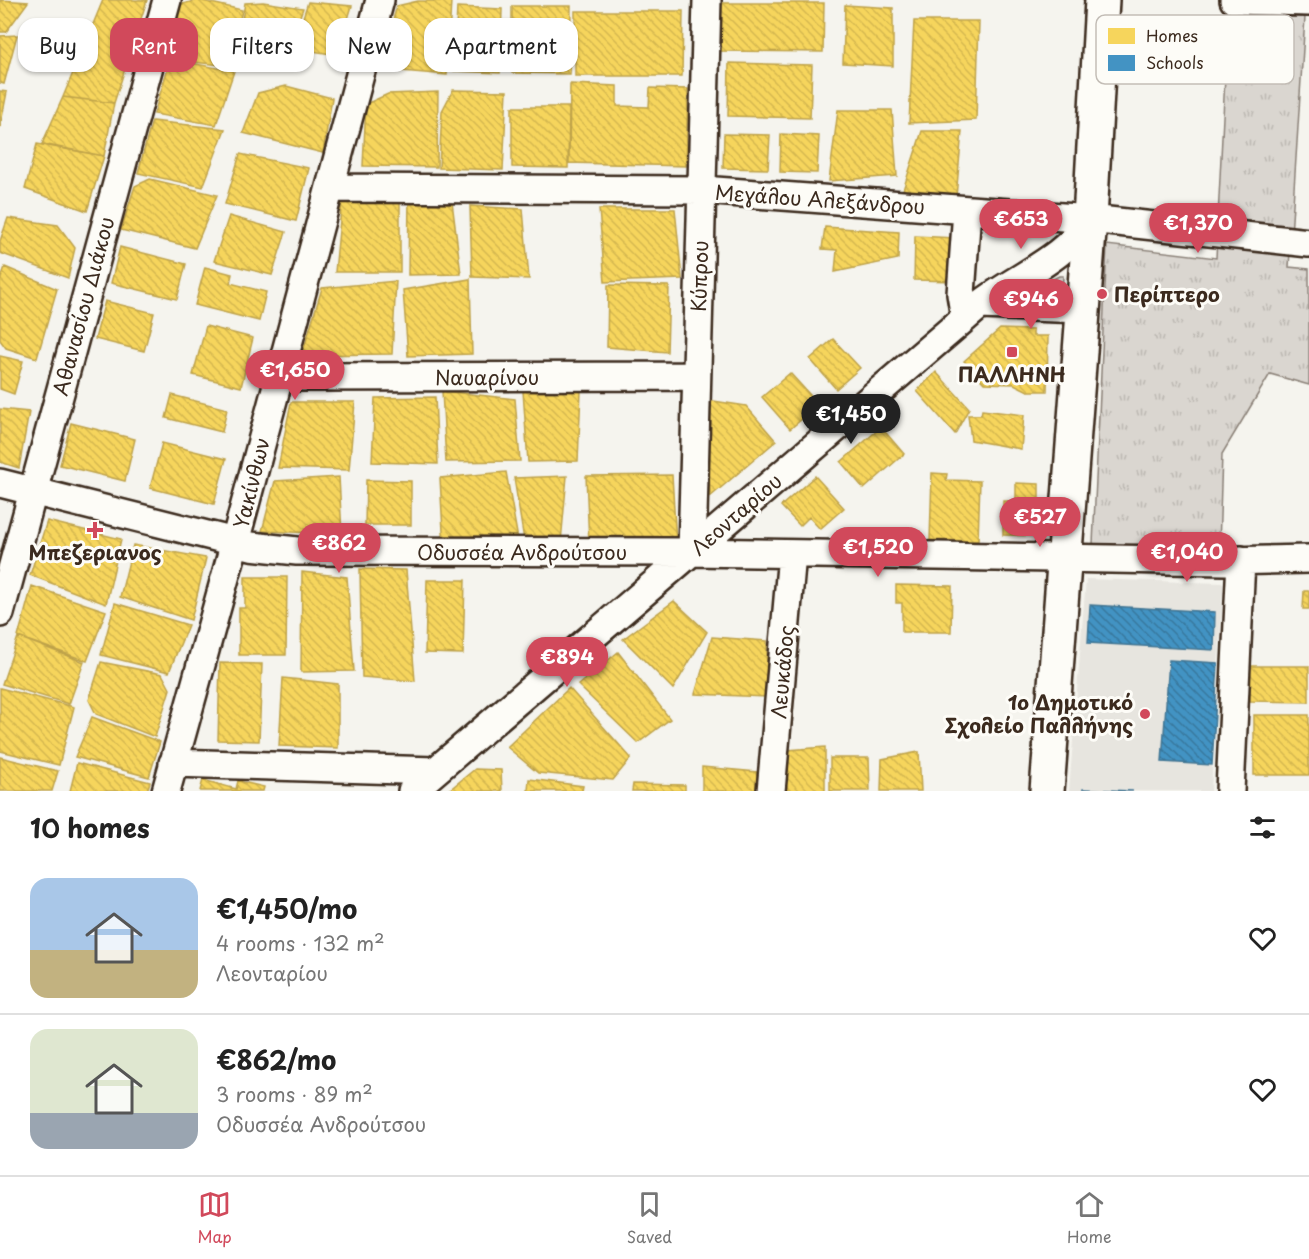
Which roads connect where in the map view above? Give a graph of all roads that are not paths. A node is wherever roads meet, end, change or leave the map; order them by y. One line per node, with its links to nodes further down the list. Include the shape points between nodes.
1 (167, 0): 19 (street, Αθανασίου Διάκου)
2 (380, 0): 9 (street, Υακίνθων)
3 (707, 0): 10 (street, Κύπρου)
4 (1102, 0): 7 (main road)
5 (1234, 0): 6 (street)
6 (1309, 2)
7 (1101, 15)
8 (1097, 84): 12 (main road)
9 (330, 188): 10 (street, Μεγάλου Αλεξάνδρου); 17 (street, Υακίνθων)
10 (702, 190): 11 (street, Μεγάλου Αλεξάνδρου); 16 (street, Κύπρου)
11 (967, 210): 12 (street, Μεγάλου Αλεξάνδρου); 15 (street, via 961,294)
12 (1090, 219): 13 (street, Μεγάλου Αλεξάνδρου); 14 (main road); 15 (street, Λεονταρίου, via 1059,255 1015,280)
13 (1309, 243)
14 (1083, 309): 15 (street); 24 (main road)
15 (973, 312): 22 (street, Λεονταρίου)
16 (696, 376): 17 (street, Ναυαρίνου); 22 (street, Κύπρου)
17 (278, 377): 20 (street, Υακίνθων)
18 (0, 483): 19 (street, Οδυσσέα Ανδρούτσου)
19 (32, 492): 20 (street, Οδυσσέα Ανδρούτσου); 28 (street, Αθανασίου Διάκου)
20 (235, 542): 21 (street, Οδυσσέα Ανδρούτσου, via 297,551); 29 (street, Υακίνθων)
21 (652, 552): 22 (street, Οδυσσέα Ανδρούτσου); 27 (street, via 662,562)
22 (692, 552): 23 (street, Οδυσσέα Ανδρούτσου); 27 (street, Λεονταρίου)
23 (792, 554): 24 (street, Οδυσσέα Ανδρούτσου); 33 (street, Λευκάδος)
24 (1065, 559): 26 (street, Οδυσσέα Ανδρούτσου); 34 (main road)
25 (1309, 559): 26 (street, Οδυσσέα Ανδρούτσου)
26 (1241, 560): 35 (street)
27 (664, 576): 30 (street, Λεονταρίου)
28 (0, 613)
29 (173, 763): 30 (street); 31 (street, Υακίνθων)
30 (435, 771): 32 (street, Λεονταρίου)
31 (166, 791)
32 (412, 791)
33 (771, 791)
34 (1047, 791)
35 (1230, 791)

